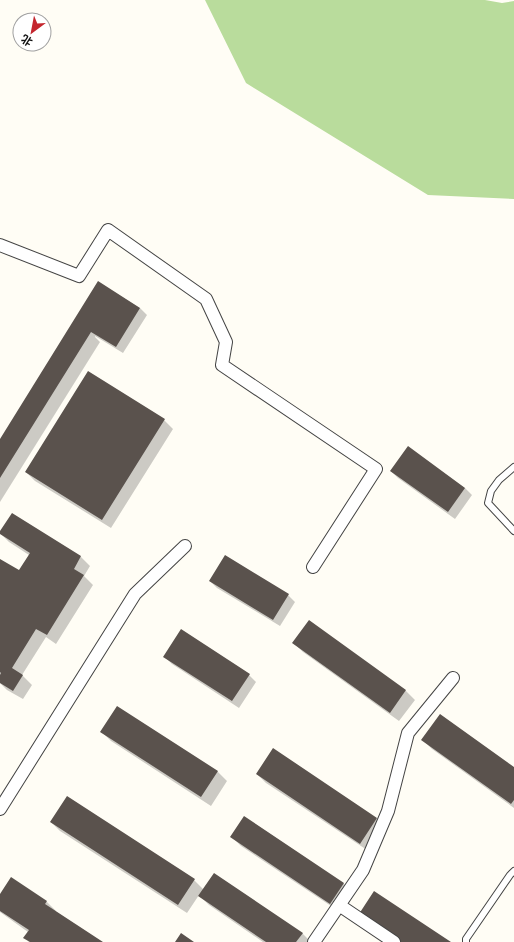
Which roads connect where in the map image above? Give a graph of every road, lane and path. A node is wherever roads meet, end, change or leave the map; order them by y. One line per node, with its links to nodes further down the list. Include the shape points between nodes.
1 (0, 245): 5 (street, via 79,276 108,230 206,299 226,342 222,365 376,469)
2 (514, 468): 3 (lane, via 499,480 491,491 488,503)
3 (514, 531)
4 (185, 546): 7 (street, via 135,594)
5 (313, 568)
6 (453, 678): 9 (street, via 408,733 388,811 363,870)
7 (0, 809)
8 (514, 871): 12 (lane)
9 (339, 905): 10 (street); 11 (street)
10 (314, 942)
11 (394, 942)
12 (466, 942)

